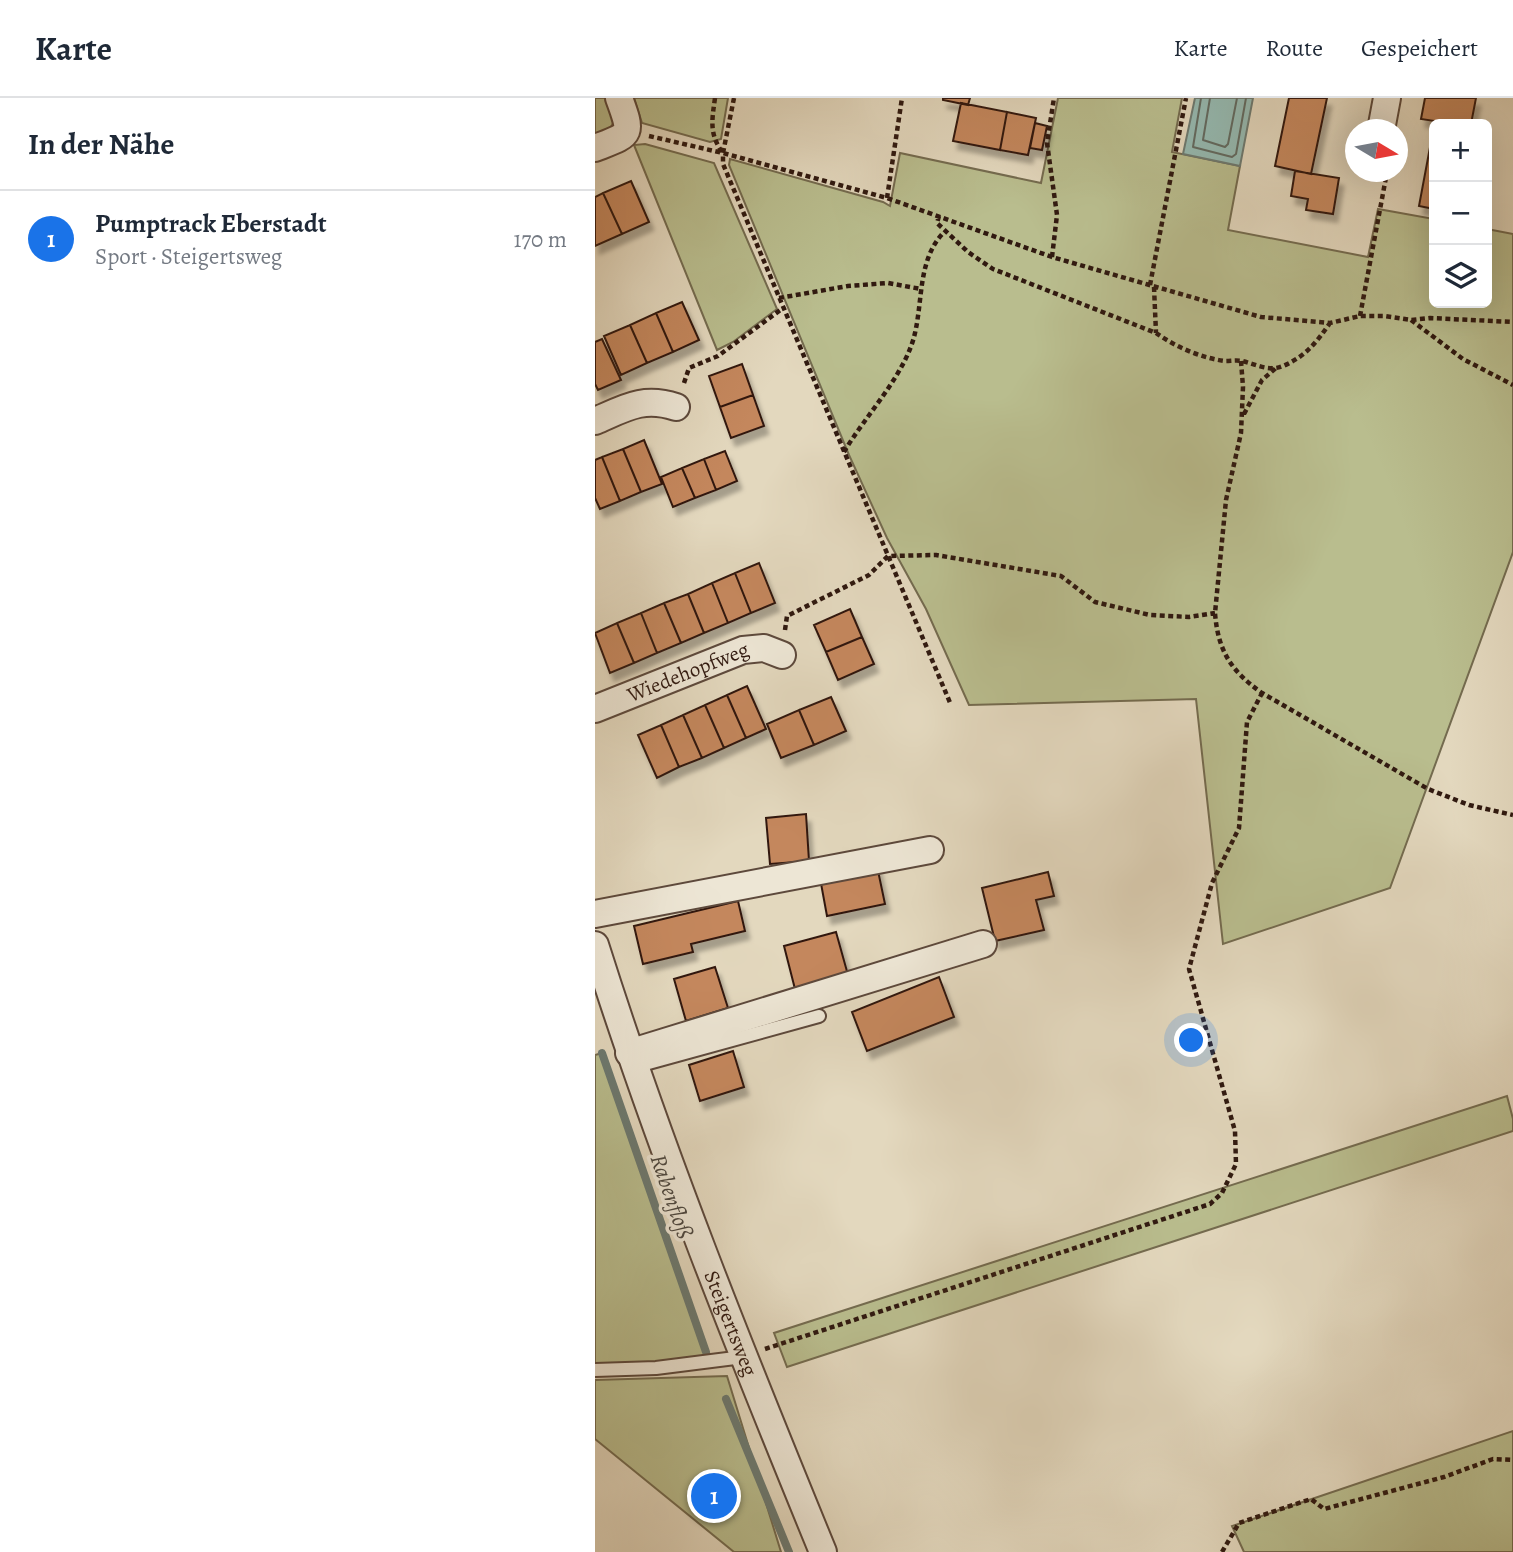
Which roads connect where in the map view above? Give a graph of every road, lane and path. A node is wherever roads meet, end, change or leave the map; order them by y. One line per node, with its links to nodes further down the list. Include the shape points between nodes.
1 (619, 98): 9 (street)
2 (715, 98): 11 (path, via 711,126)
3 (734, 98): 11 (path)
4 (902, 98): 13 (path)
5 (1054, 98): 16 (path, via 1047,143 1057,215)
6 (1187, 98): 17 (path)
7 (1387, 98): 8 (street)
8 (1383, 119)
9 (628, 131): 10 (street); 11 (path)
10 (595, 148)
11 (723, 153): 13 (path); 19 (path, via 723,164)
12 (1385, 182): 21 (path)
13 (887, 198): 14 (path)
14 (939, 216): 15 (path, via 937,223); 16 (path)
15 (944, 232): 18 (path, via 928,256); 25 (path, via 993,269)
16 (1052, 257): 17 (path)
17 (1152, 286): 24 (path, via 1261,317); 25 (path)
18 (921, 289): 19 (path, via 888,283); 32 (path, via 915,337)
19 (779, 298): 20 (path)
20 (783, 308): 29 (path, via 718,356 689,368); 32 (path)
21 (1360, 316): 22 (path); 24 (path)
22 (1411, 320): 23 (path); 28 (path, via 1463,359)
23 (1513, 322)
24 (1330, 323): 27 (path, via 1311,350)
25 (1156, 333): 26 (path, via 1206,357)
26 (1241, 361): 27 (path); 31 (path)
27 (1277, 367): 31 (path, via 1262,380)
28 (1513, 385)
29 (676, 407): 30 (street, via 646,401)
30 (595, 421)
31 (1242, 423): 34 (path, via 1226,500)
32 (844, 453): 33 (path)
33 (888, 556): 34 (path, via 936,555 1061,576 1095,602 1150,615 1189,617); 35 (path, via 869,575 787,616); 37 (path)
34 (1215, 612): 36 (path, via 1224,656)
35 (782, 655): 38 (street, Wiedehopfweg, via 764,648 743,650)
36 (1262, 693): 39 (path, via 1428,789); 46 (path, via 1247,722 1238,828 1212,883 1189,969 1235,1131 1236,1164 1222,1194 1210,1204)
37 (951, 705)
38 (595, 709)
39 (1513, 816)
40 (930, 850): 41 (street)
41 (595, 914)
42 (983, 944): 45 (street)
43 (595, 945): 45 (street, Steigertsweg)
44 (818, 1016): 45 (lane)
45 (631, 1060): 46 (street, Steigertsweg)
46 (743, 1357): 47 (lane); 49 (street, Steigertsweg)
47 (595, 1370)
48 (1513, 1460): 50 (path, via 1493,1460 1324,1509 1311,1499 1239,1523)
49 (823, 1552)
50 (1222, 1552)

